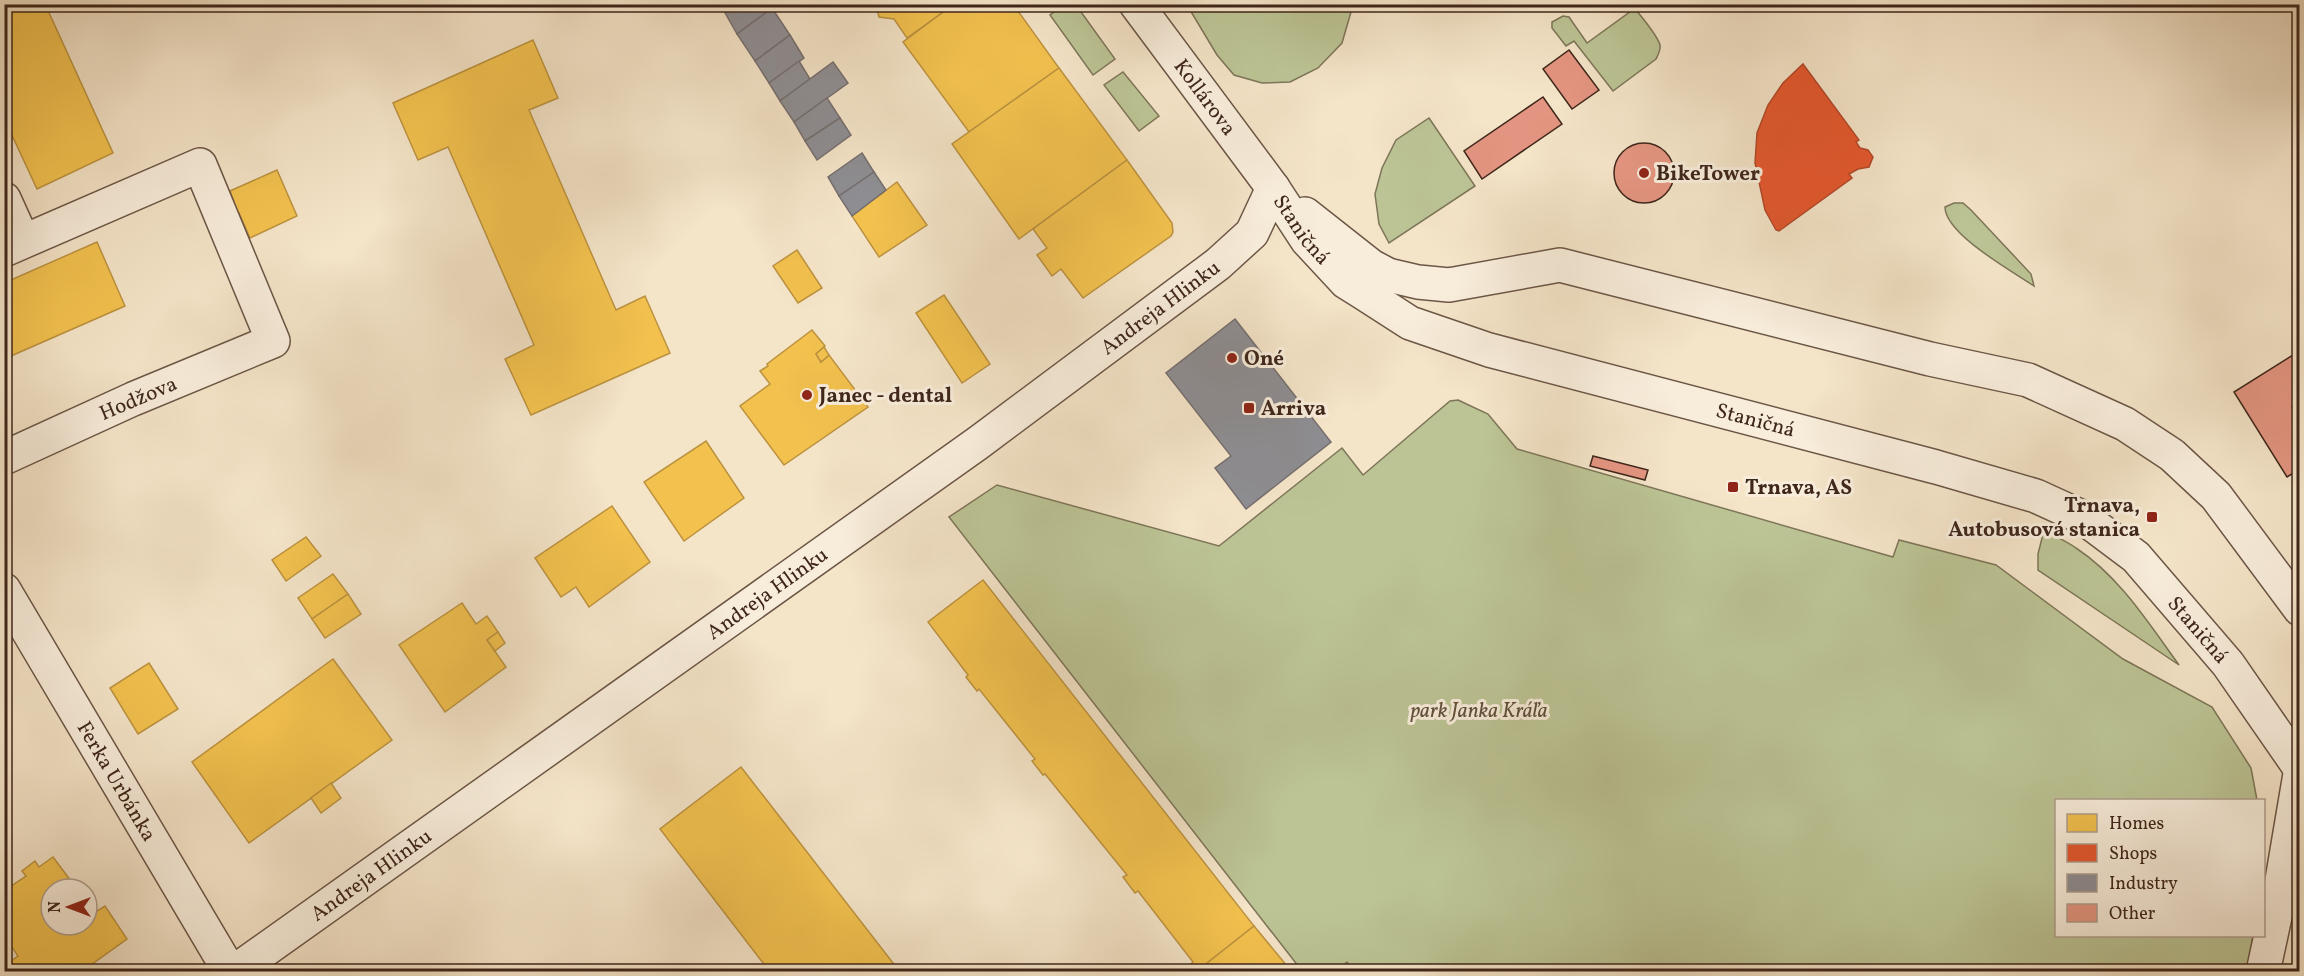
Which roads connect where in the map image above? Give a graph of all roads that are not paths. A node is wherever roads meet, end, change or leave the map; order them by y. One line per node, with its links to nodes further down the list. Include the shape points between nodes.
1 (1136, 4): 2 (street, Kollárova)
2 (1273, 188): 7 (street, Staničná, via 1371,267 1388,275 1449,285 1560,265 2038,385 2125,424 2172,455 2216,496); 8 (street, Staničná, via 1307,240 1346,282 1410,324 1489,350 2036,496 2084,518 2136,557 2228,664); 10 (street, Andreja Hlinku, via 1252,233 1218,264 978,443)
3 (4, 199): 4 (street)
4 (14, 245): 5 (street, Hodžova, via 200,165 273,341)
5 (4, 458)
6 (4, 590): 10 (street, Ferka Urbánka)
7 (2300, 609)
8 (2300, 768)
9 (2300, 774): 11 (street)
10 (232, 972)
11 (2263, 972)

